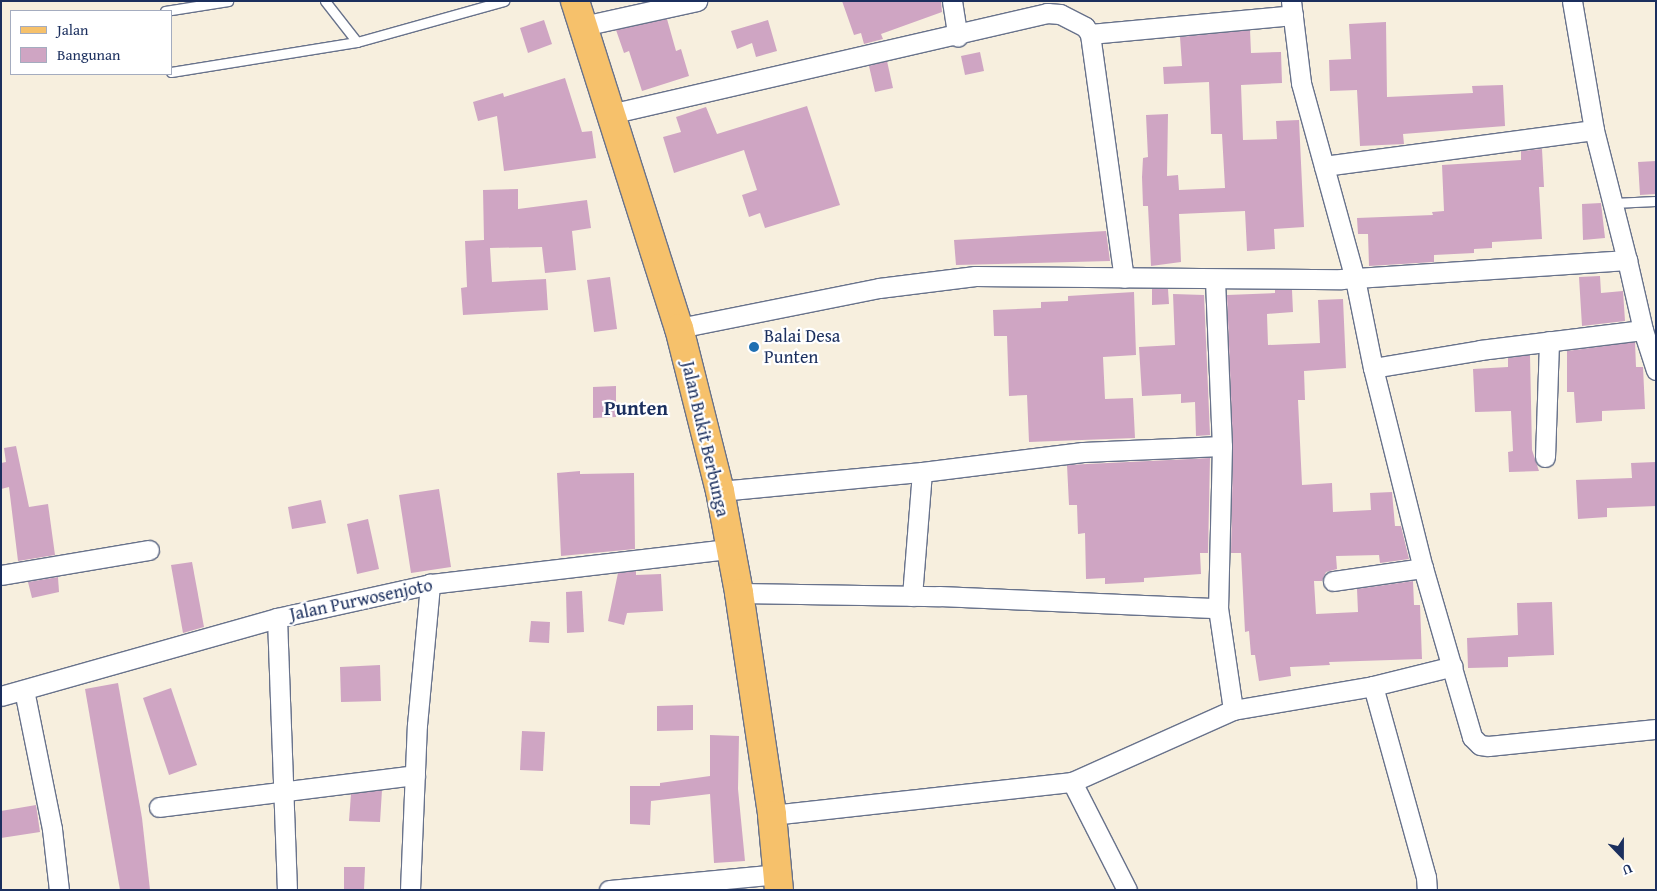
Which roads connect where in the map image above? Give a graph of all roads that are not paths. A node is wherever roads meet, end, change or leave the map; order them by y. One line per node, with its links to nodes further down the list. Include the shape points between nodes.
1 (228, 1): 8 (lane)
2 (325, 1): 12 (lane)
3 (504, 1): 12 (lane)
4 (697, 1): 9 (street)
5 (952, 1): 11 (street)
6 (1572, 1): 15 (street)
7 (1292, 8): 10 (street); 16 (street, via 1302,83)
8 (171, 10)
9 (579, 14): 14 (main road, Jalan Bukit Berbunga)
10 (1090, 34): 11 (street, via 1070,18 1048,14); 20 (street)
11 (958, 36): 14 (street)
12 (357, 42): 13 (lane)
13 (172, 72)
14 (610, 114): 23 (main road, Jalan Bukit Berbunga)
15 (1594, 130): 16 (street); 18 (street)
16 (1324, 166): 21 (street)
17 (1656, 201): 18 (lane)
18 (1613, 203): 19 (street)
19 (1627, 260): 21 (street); 24 (street)
20 (1124, 278): 22 (street); 23 (street, via 975,276 879,288)
21 (1355, 279): 22 (street); 26 (street)
22 (1215, 280): 28 (street)
23 (679, 328): 31 (main road, Jalan Bukit Berbunga)
24 (1643, 330): 25 (street); 27 (street)
25 (1549, 341): 26 (street); 29 (street)
26 (1373, 368): 34 (street)
27 (1656, 370)
28 (1222, 446): 30 (street, via 1083,452); 40 (street)
29 (1545, 457)
30 (922, 472): 31 (street); 39 (street)
31 (720, 491): 32 (main road, Jalan Bukit Berbunga)
32 (729, 549): 37 (street, Jalan Purwosenjoto); 38 (main road, Jalan Bukit Berbunga)
33 (149, 550): 35 (street)
34 (1423, 568): 36 (street); 42 (street)
35 (1, 575)
36 (1333, 581)
37 (430, 584): 41 (street, Jalan Purwosenjoto); 48 (street)
38 (739, 593): 39 (street); 52 (main road, Jalan Bukit Berbunga)
39 (912, 596): 40 (street)
40 (1218, 608): 46 (street)
41 (277, 618): 44 (street, Jalan Purwosenjoto); 50 (street)
42 (1453, 666): 43 (street); 47 (street, via 1472,737 1480,745)
43 (1373, 686): 46 (street); 59 (street)
44 (24, 690): 45 (street, Jalan Purwosenjoto); 54 (street, via 52,829)
45 (1, 696)
46 (1233, 710): 49 (street)
47 (1656, 729)
48 (415, 775): 50 (street); 56 (street)
49 (1072, 782): 52 (street); 58 (street)
50 (284, 791): 51 (street); 55 (street)
51 (159, 807)
52 (772, 815): 53 (main road, Jalan Bukit Berbunga)
53 (778, 882): 57 (street)
54 (59, 890)
55 (287, 890)
56 (410, 890)
57 (609, 890)
58 (1126, 890)
59 (1427, 890)

